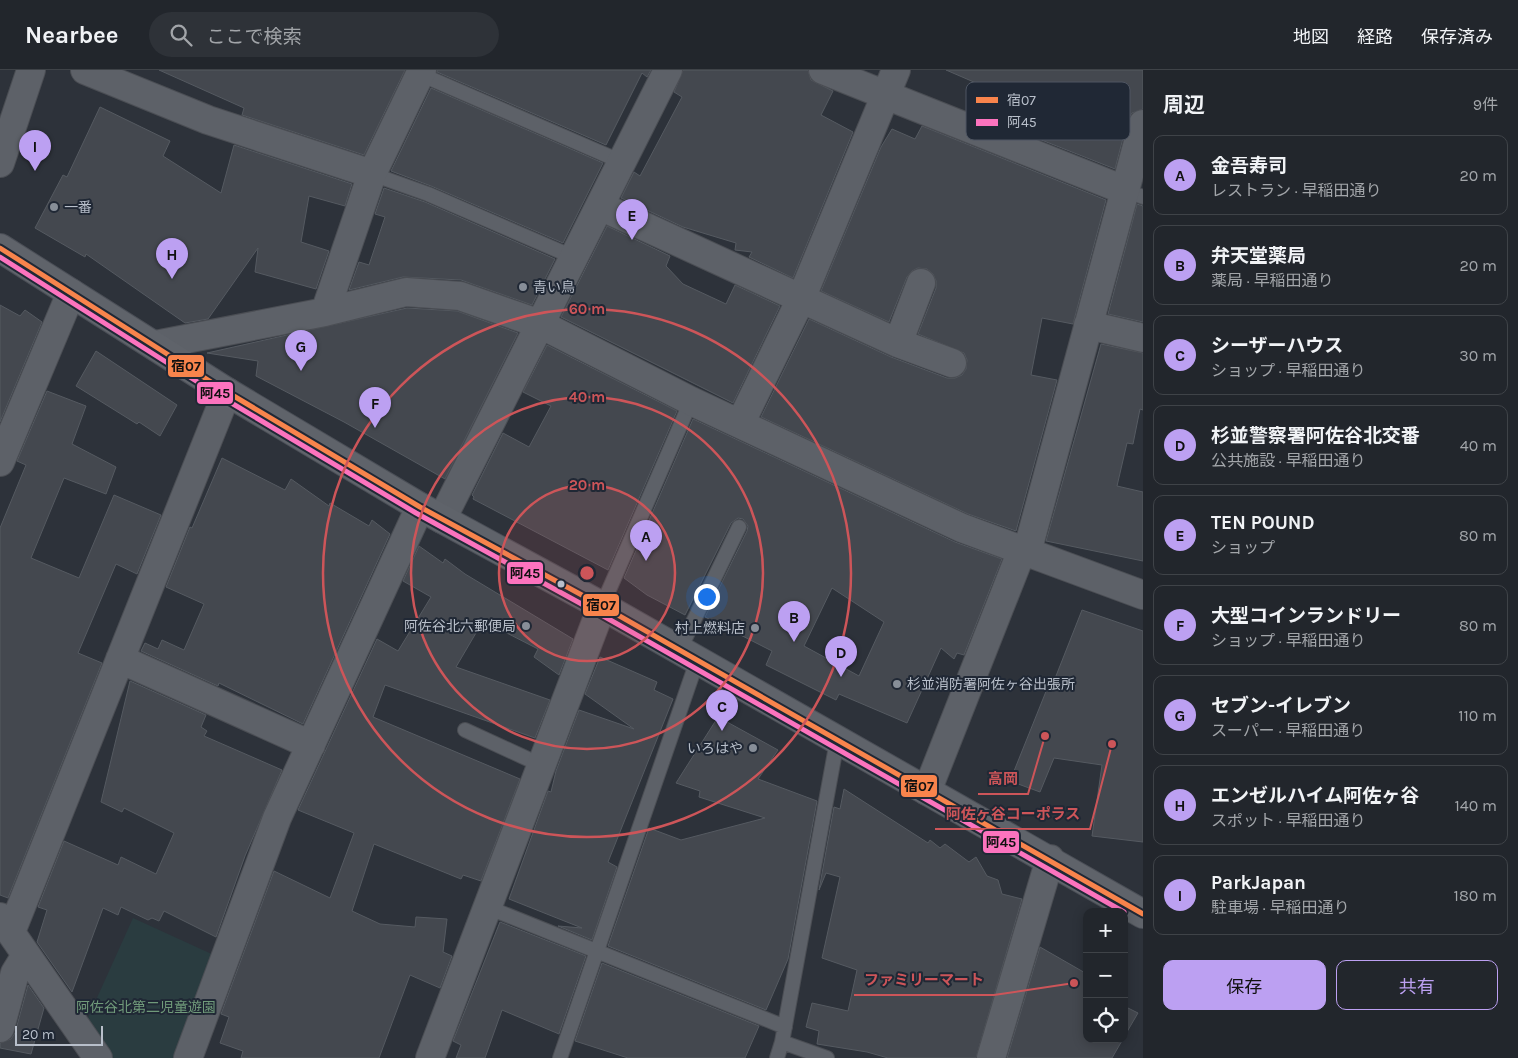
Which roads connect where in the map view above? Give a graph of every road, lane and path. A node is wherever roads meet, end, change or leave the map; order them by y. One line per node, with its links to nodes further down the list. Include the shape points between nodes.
1 (32, 70): 12 (street)
2 (85, 70): 13 (street, via 208,120)
3 (668, 70): 11 (street)
4 (823, 70): 7 (street)
5 (896, 70): 7 (street)
6 (421, 72): 11 (lane); 13 (street)
7 (886, 96): 9 (street); 20 (street)
8 (1143, 124): 14 (street)
9 (966, 128)
10 (997, 140): 14 (street)
11 (622, 162): 15 (street)
12 (0, 163)
13 (372, 174): 17 (lane, via 428,194); 21 (street)
14 (1134, 194): 23 (street)
15 (600, 206): 17 (street); 20 (street)
16 (0, 248): 19 (main road)
17 (573, 257): 22 (street)
18 (921, 283): 25 (street)
19 (71, 293): 26 (main road); 31 (street)
20 (801, 299): 25 (street); 30 (street)
21 (325, 312): 22 (street, via 406,292 460,296); 26 (street)
22 (540, 324): 29 (street); 32 (street)
23 (1088, 325): 24 (street); 34 (street, via 1030,541)
24 (1143, 338)
25 (898, 343): 27 (street)
26 (155, 345): 28 (main road)
27 (952, 363)
28 (227, 392): 32 (main road); 38 (street)
29 (691, 401): 30 (street); 36 (lane)
30 (740, 424): 34 (street, via 962,528)
31 (0, 462)
32 (431, 513): 36 (main road); 41 (street)
33 (739, 527): 37 (lane)
34 (1024, 551): 35 (street); 43 (street)
35 (1143, 595)
36 (602, 606): 37 (main road); 42 (street)
37 (688, 656): 40 (main road); 48 (lane)
38 (120, 659): 41 (street); 47 (street)
39 (465, 730): 42 (lane)
40 (837, 741): 43 (main road); 50 (lane)
41 (311, 746): 54 (street, via 277,818)
42 (541, 765): 46 (street)
43 (928, 791): 44 (main road)
44 (1050, 859): 45 (main road); 59 (street)
45 (1141, 906)
46 (488, 907): 48 (lane); 55 (street)
47 (5, 924): 49 (street)
48 (595, 952): 50 (lane); 56 (lane)
49 (26, 955): 51 (street, via 15,973); 53 (street)
50 (785, 1027): 52 (lane)
51 (0, 1028)
52 (782, 1042): 57 (lane); 58 (lane)
53 (98, 1058)
54 (188, 1058)
55 (430, 1058)
56 (560, 1058)
57 (777, 1058)
58 (827, 1058)
59 (991, 1058)

